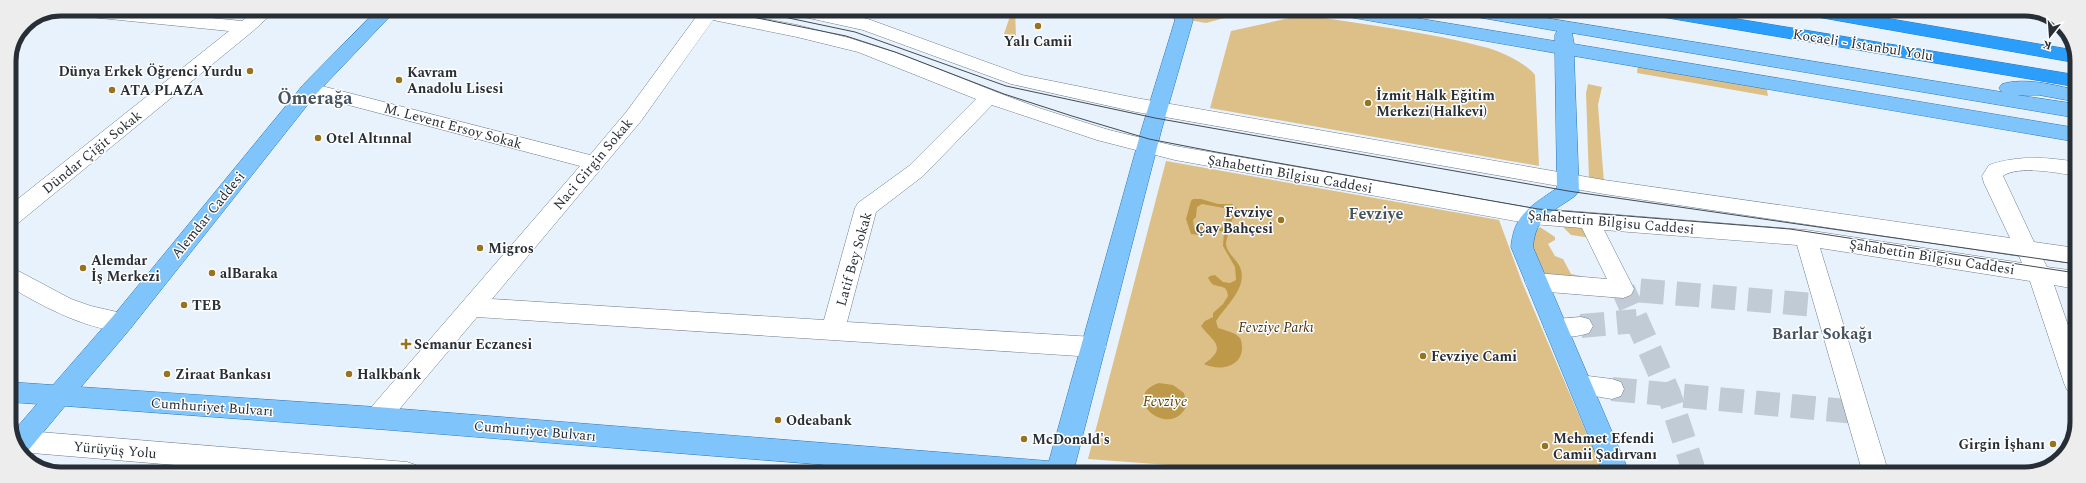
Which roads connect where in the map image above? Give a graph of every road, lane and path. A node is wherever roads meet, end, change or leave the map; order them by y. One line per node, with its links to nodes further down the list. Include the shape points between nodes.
1 (147, 16): 12 (street)
2 (260, 16): 12 (street, Dündar Çiğit Sokak)
3 (381, 16): 18 (main road, Alemdar Caddesi)
4 (707, 16): 26 (street, Naci Girgin Sokak)
5 (718, 16): 20 (street, via 864,48)
6 (825, 16): 21 (street, via 868,25 1018,80)
7 (1182, 16): 21 (main road, via 1184,20)
8 (1372, 16): 14 (main road)
9 (1500, 16): 13 (main road)
10 (1686, 16): 16 (highway, Kocaeli - İstanbul Yolu)
11 (1841, 16): 15 (highway)
12 (247, 27): 28 (street, Dündar Çiğit Sokak)
13 (1564, 27): 14 (main road); 17 (main road)
14 (1564, 49): 23 (main road); 27 (main road)
15 (2070, 56)
16 (2070, 80)
17 (1929, 86): 19 (main road, via 2038,89); 22 (main road)
18 (310, 89): 26 (street, M. Levent Ersoy Sokak); 39 (main road, Alemdar Caddesi)
19 (2070, 95)
20 (989, 97): 24 (street, Şahabettin Bilgisu Caddesi); 42 (street, Latif Bey Sokak, via 916,171 866,208)
21 (1158, 109): 24 (main road); 27 (street)
22 (2070, 110)
23 (2070, 133)
24 (1147, 147): 29 (street, Şahabettin Bilgisu Caddesi); 43 (main road)
25 (2070, 168): 32 (street, via 2015,165 1996,170 1992,176)
26 (589, 180): 38 (street, Naci Girgin Sokak)
27 (1568, 181): 29 (main road, via 1568,191 1556,201 1538,209); 32 (street)
28 (16, 212)
29 (1532, 216): 30 (street, Şahabettin Bilgisu Caddesi); 37 (main road, via 1522,234 1522,247)
30 (1589, 221): 31 (street, Şahabettin Bilgisu Caddesi); 37 (street, via 1623,289)
31 (1806, 238): 34 (street, Şahabettin Bilgisu Caddesi); 56 (street)
32 (2026, 248): 33 (street); 34 (street)
33 (2070, 255)
34 (2039, 274): 35 (street, Şahabettin Bilgisu Caddesi); 44 (street)
35 (2070, 279)
36 (16, 280): 39 (street, via 37,293 81,313)
37 (1536, 282): 41 (main road)
38 (470, 307): 42 (street); 49 (street, Naci Girgin Sokak)
39 (122, 322): 48 (main road, Alemdar Caddesi)
40 (1580, 326): 41 (street)
41 (1556, 328): 45 (main road)
42 (833, 331): 43 (street)
43 (1094, 347): 54 (main road)
44 (2070, 362)
45 (1580, 385): 46 (street); 55 (main road)
46 (1612, 389)
47 (16, 393): 48 (main road, Cumhuriyet Bulvarı)
48 (61, 396): 49 (main road, Cumhuriyet Bulvarı); 50 (main road, Alemdar Caddesi)
49 (377, 418): 53 (main road, Cumhuriyet Bulvarı)
50 (20, 440)
51 (22, 443): 52 (street, Yürüyüş Yolu)
52 (329, 467)
53 (985, 467)
54 (1061, 467)
55 (1614, 467)
56 (1874, 467)

